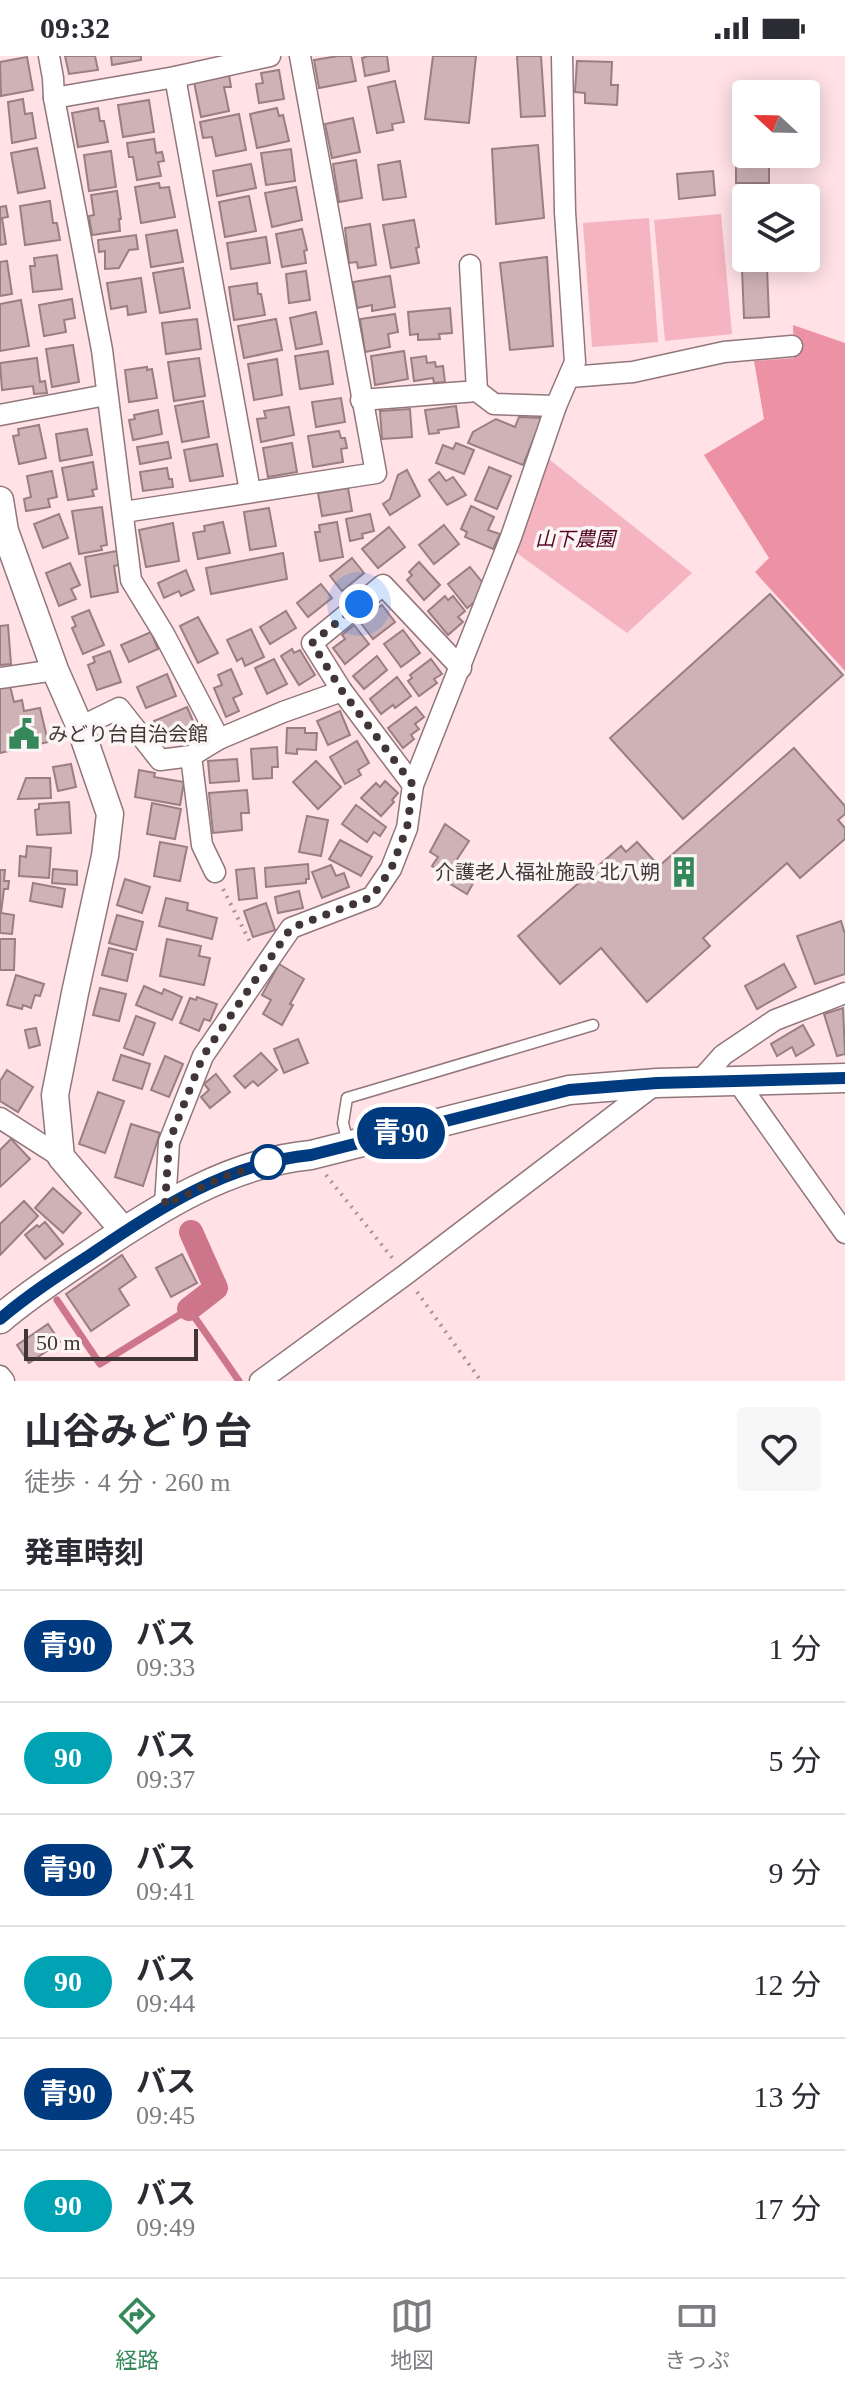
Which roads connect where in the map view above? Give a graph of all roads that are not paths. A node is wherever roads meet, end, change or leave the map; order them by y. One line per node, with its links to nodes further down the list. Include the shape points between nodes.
1 (49, 56): 6 (street)
2 (270, 56): 5 (street)
3 (300, 56): 12 (street)
4 (562, 56): 9 (street, via 575,362)
5 (175, 77): 6 (street); 15 (street)
6 (54, 98): 11 (street)
7 (470, 265): 10 (street)
8 (792, 346): 9 (street)
9 (570, 377): 13 (street)
10 (477, 391): 12 (street); 13 (street, via 494,404)
11 (106, 395): 14 (street); 17 (street)
12 (361, 400): 15 (street, via 376,473)
13 (556, 406): 19 (street)
14 (0, 415)
15 (250, 491): 17 (street)
16 (0, 500): 18 (street)
17 (124, 512): 24 (street, via 131,580)
18 (2, 532): 20 (street)
19 (461, 668): 22 (street, via 383,585 312,643); 26 (street)
20 (55, 670): 21 (street); 23 (street)
21 (0, 678)
22 (342, 691): 24 (street); 26 (street)
23 (80, 727): 25 (street, via 119,708 160,760); 36 (street, via 110,814 55,1095)
24 (219, 739): 25 (street)
25 (191, 756): 27 (street, via 202,845)
26 (413, 785): 37 (street, via 407,828 391,869 372,897 291,928 203,1056 169,1142)
27 (215, 872)
28 (845, 993): 32 (street, via 775,1020 723,1055)
29 (593, 1025): 35 (lane, via 347,1098 343,1123)
30 (845, 1078): 31 (main road)
31 (737, 1081): 32 (main road); 39 (street)
32 (699, 1082): 33 (main road)
33 (657, 1083): 35 (main road, via 569,1090); 41 (street)
34 (0, 1118): 36 (street)
35 (349, 1146): 37 (main road, via 282,1158 223,1177)
36 (61, 1157): 38 (street)
37 (165, 1205): 38 (main road)
38 (124, 1231): 40 (main road)
39 (845, 1233)
40 (0, 1319)
41 (260, 1381)

